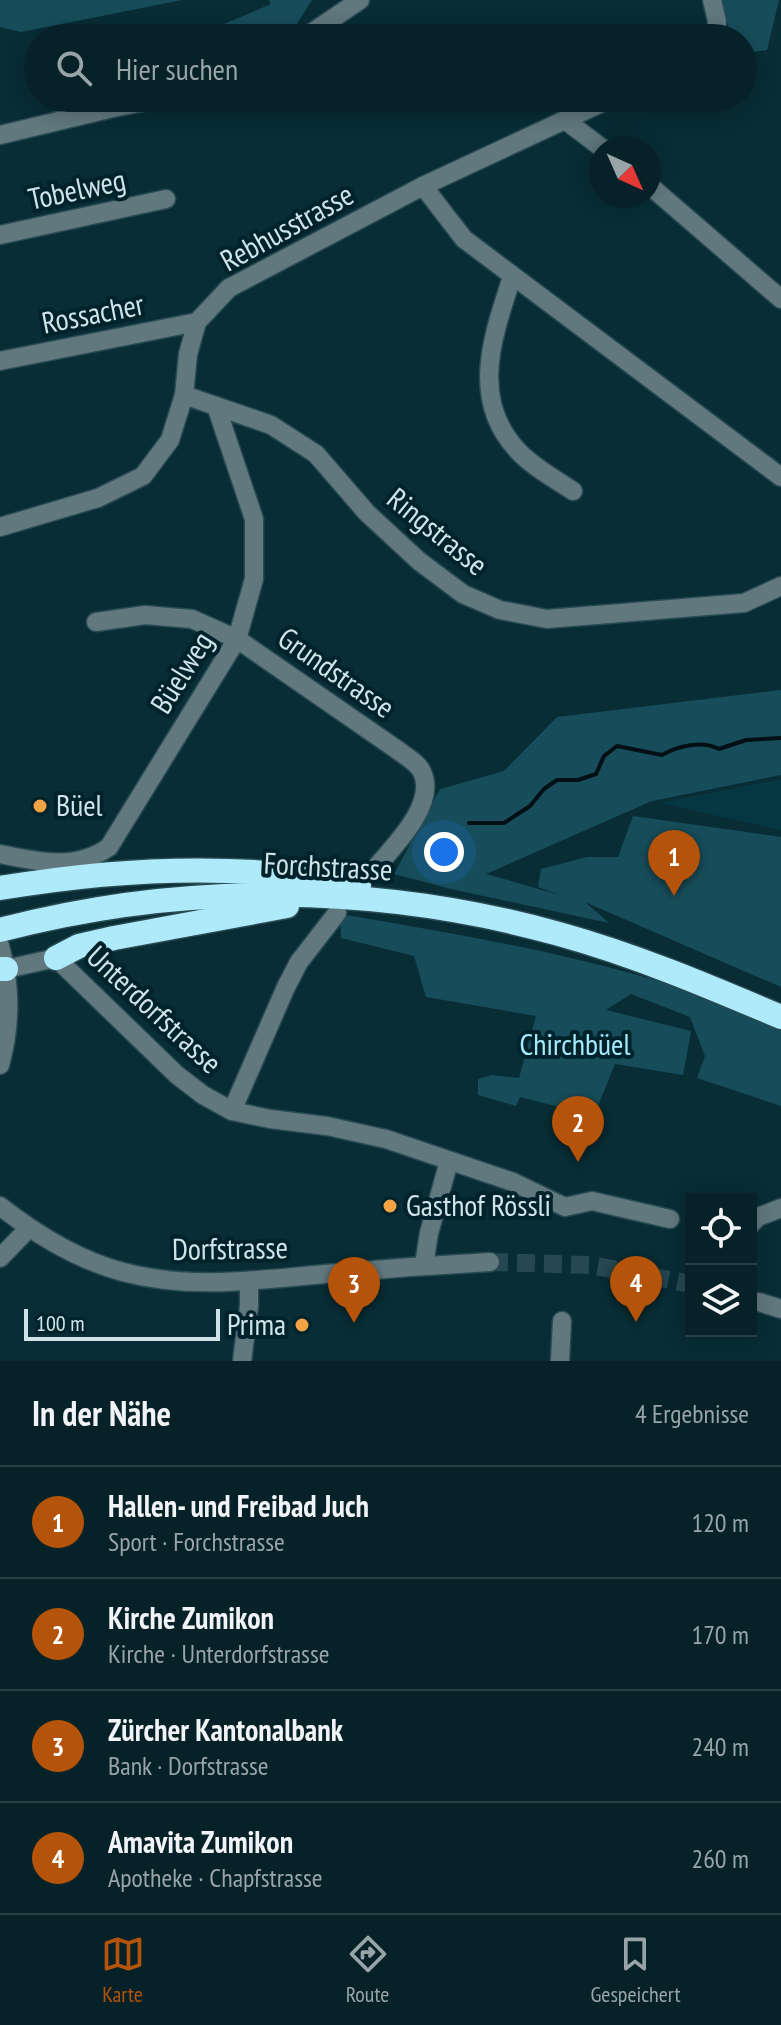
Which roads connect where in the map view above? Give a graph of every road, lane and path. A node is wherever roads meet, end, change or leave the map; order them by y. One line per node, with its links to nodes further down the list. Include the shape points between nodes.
1 (360, 0): 3 (street)
2 (712, 0): 4 (street)
3 (325, 24)
4 (717, 24)
5 (101, 112): 8 (street)
6 (582, 112): 7 (street, Rebhusstrasse)
7 (565, 120): 9 (street); 10 (street, Rebhusstrasse)
8 (0, 135)
9 (589, 138)
10 (423, 186): 14 (street, via 464,239); 16 (street, Rebhusstrasse, via 229,288)
11 (661, 195): 15 (street)
12 (166, 199): 13 (street, Tobelweg)
13 (0, 235)
14 (512, 277): 20 (street); 21 (street, via 491,343 488,385 498,421 518,451)
15 (781, 299)
16 (197, 322): 17 (street, Rossacher); 18 (street, Rebhusstrasse)
17 (0, 361)
18 (184, 395): 19 (street, Ringstrasse); 22 (street, Rebhusstrasse, via 170,440 143,476 98,498)
19 (216, 406): 23 (street, Ringstrasse, via 271,425 316,454 367,513 419,561 463,594 500,610 547,619 744,603); 25 (street, Büelweg, via 254,519 254,579)
20 (781, 477)
21 (573, 491)
22 (0, 527)
23 (781, 586)
24 (96, 622): 25 (street, Grundstrasse, via 145,615 192,619)
25 (237, 639): 26 (street, Büelweg, via 109,847 67,863); 28 (street, Grundstrasse, via 421,768 426,783 423,805)
26 (0, 854)
27 (0, 888): 28 (highway, via 207,870 286,873)
28 (382, 888): 30 (highway, Forchstrasse, via 192,888 100,899); 31 (highway, Forchstrasse, via 208,896 114,907); 32 (highway, via 325,903 94,942); 33 (highway, Forchstrasse, via 578,930); 34 (highway, Forchstrasse, via 559,934 665,969)
29 (337, 913): 36 (street, via 299,962)
30 (0, 920)
31 (2, 953): 32 (street, Unterdorfstrasse); 35 (street, via 8,1027)
32 (56, 958): 36 (street, Unterdorfstrasse, via 177,1075)
33 (781, 1006)
34 (781, 1017)
35 (0, 1065)
36 (232, 1111): 37 (street, Unterdorfstrasse, via 386,1139)
37 (449, 1161): 41 (street, Unterdorfstrasse, via 513,1182 565,1207 592,1201); 45 (street)
38 (0, 1206): 42 (street, Dorfstrasse)
39 (781, 1208): 40 (street)
40 (757, 1218)
41 (670, 1219)
42 (29, 1228): 43 (street); 46 (street, Dorfstrasse, via 82,1257 129,1274 199,1283)
43 (0, 1258)
44 (490, 1262): 45 (street, Dorfstrasse)
45 (424, 1265): 46 (street, Dorfstrasse)
46 (249, 1281): 50 (street)
47 (759, 1302): 48 (street)
48 (781, 1309)
49 (562, 1321): 51 (street)
50 (242, 1361)
51 (560, 1361)

